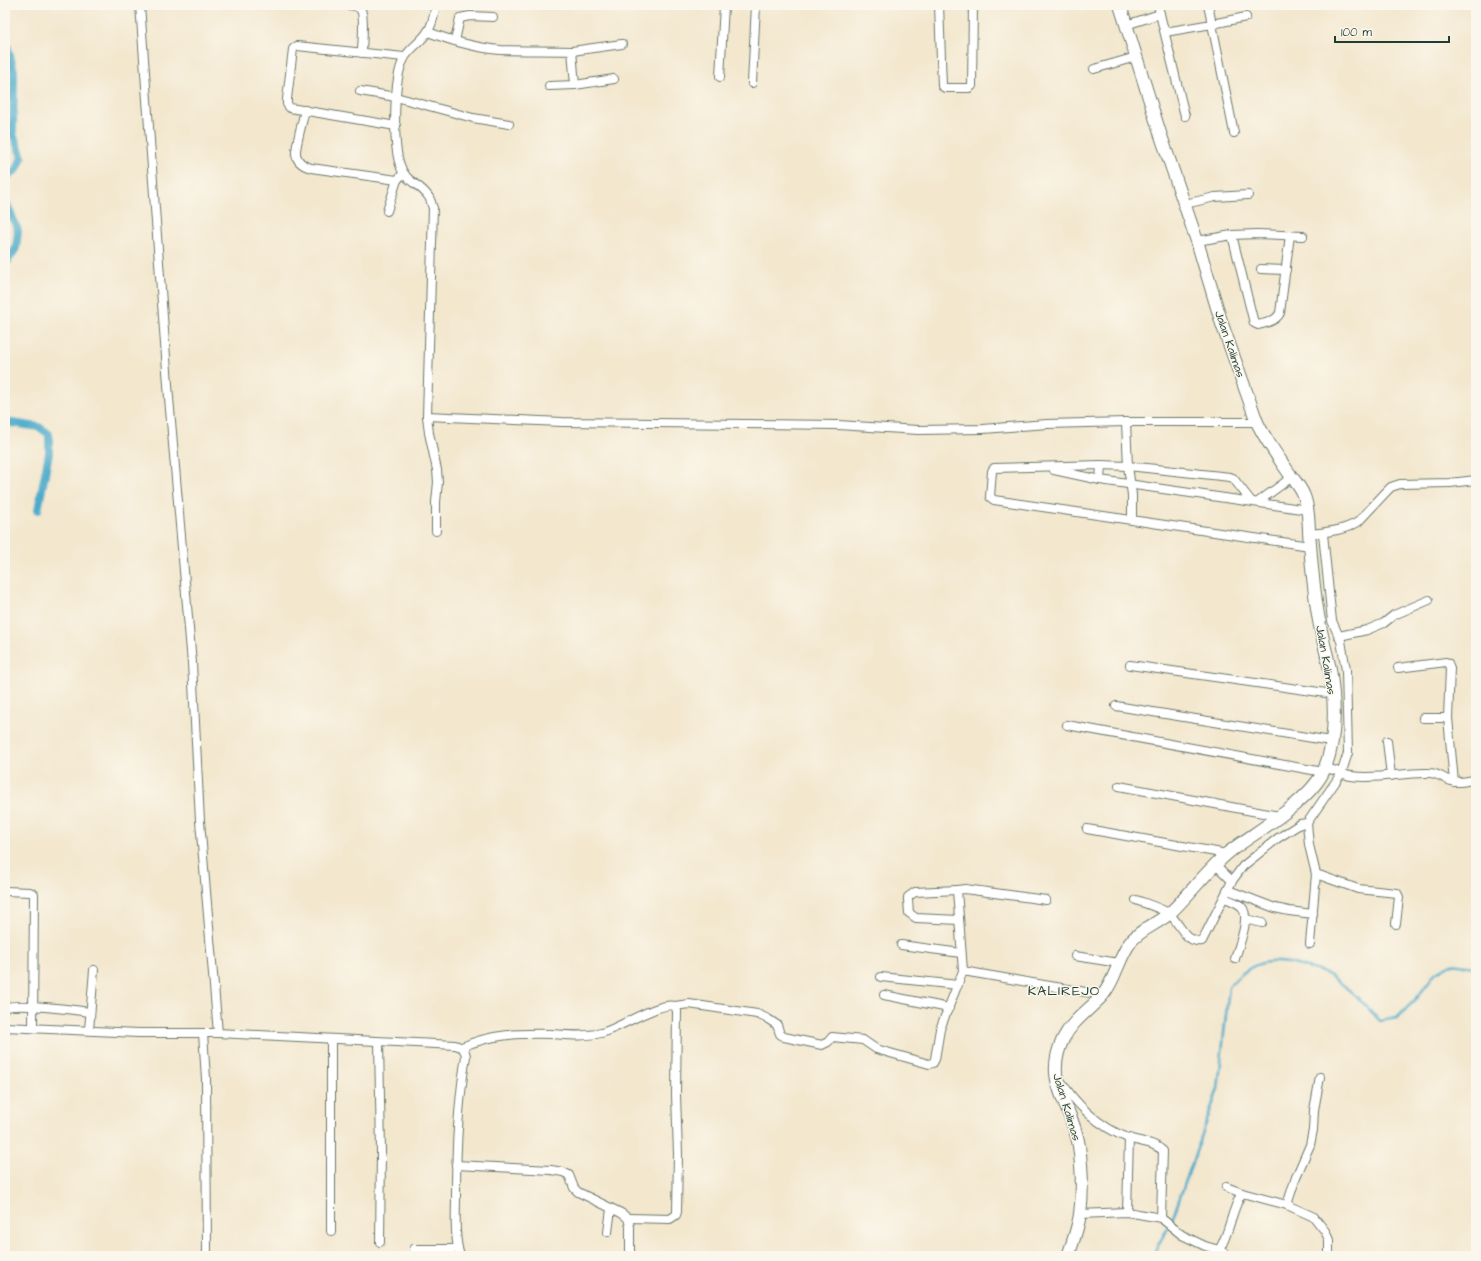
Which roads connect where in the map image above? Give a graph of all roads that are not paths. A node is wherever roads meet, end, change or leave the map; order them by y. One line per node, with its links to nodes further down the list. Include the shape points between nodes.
1 (140, 5): 118 (street, via 192,663 200,821)
2 (349, 5): 21 (street, via 361,10)
3 (436, 5): 16 (street)
4 (724, 5): 25 (street)
5 (756, 5): 27 (street)
6 (939, 5): 7 (street, via 942,86 945,88 972,86)
7 (973, 5)
8 (1120, 5): 14 (street, Jalan Kalimas)
9 (1158, 5): 11 (street)
10 (1208, 5): 15 (street)
11 (1160, 14): 14 (street); 17 (street)
12 (493, 17): 18 (street, via 460,18)
13 (1246, 18): 15 (street)
14 (1126, 24): 22 (street, Jalan Kalimas)
15 (1212, 24): 17 (street); 36 (street)
16 (428, 32): 18 (street); 23 (street)
17 (1165, 32): 33 (street)
18 (455, 41): 20 (street, via 501,50)
19 (622, 44): 20 (street)
20 (572, 51): 28 (street)
21 (362, 52): 23 (street); 32 (street, via 294,47 288,104 290,108)
22 (1136, 57): 24 (street); 39 (street, Jalan Kalimas)
23 (404, 58): 31 (street, via 397,82)
24 (1094, 69)
25 (720, 77)
26 (614, 79): 28 (street)
27 (752, 83)
28 (575, 85): 29 (street)
29 (549, 86)
30 (360, 91): 31 (street)
31 (396, 97): 34 (street, via 473,118); 35 (street)
32 (305, 110): 35 (street); 37 (street, via 296,152 303,166)
33 (1184, 116)
34 (510, 124)
35 (396, 126): 37 (street)
36 (1234, 133)
37 (400, 177): 40 (street); 47 (street, via 428,196 433,215)
38 (1248, 195): 39 (street, via 1215,197)
39 (1185, 204): 44 (street, Jalan Kalimas)
40 (387, 211)
41 (1232, 235): 42 (street); 44 (street); 46 (street, via 1255,324 1278,317)
42 (1290, 235): 43 (street); 46 (street)
43 (1303, 236)
44 (1198, 241): 49 (street, Jalan Kalimas, via 1222,324)
45 (1261, 269): 46 (street)
46 (1286, 270)
47 (427, 416): 48 (street, via 562,422 838,425 918,430); 60 (street, via 438,470)
48 (1126, 422): 49 (street); 51 (street)
49 (1257, 422): 53 (street, Jalan Kalimas)
50 (1101, 465): 51 (street); 52 (street); 54 (street)
51 (1128, 466): 56 (street); 57 (street, via 1230,477)
52 (1042, 467): 54 (street); 59 (street, via 994,468 990,497 994,500)
53 (1292, 477): 57 (street); 58 (street, Jalan Kalimas, via 1300,487)
54 (1100, 480): 56 (street)
55 (1476, 480): 61 (street, via 1400,484 1391,487 1358,522)
56 (1130, 484): 57 (street); 59 (street)
57 (1254, 501): 58 (street)
58 (1308, 510): 61 (street, Jalan Kalimas)
59 (1132, 519): 61 (street)
60 (436, 531)
61 (1315, 536): 63 (street, via 1332,621); 66 (street, Jalan Kalimas, via 1320,625)
62 (1429, 600): 63 (street, via 1394,615 1384,623)
63 (1339, 636): 73 (street, via 1346,670 1348,752)
64 (1130, 665): 66 (street)
65 (1398, 668): 69 (street, via 1448,663)
66 (1333, 694): 71 (street, Jalan Kalimas)
67 (1116, 706): 71 (street)
68 (1423, 718): 69 (street)
69 (1448, 718): 76 (street)
70 (1067, 725): 73 (street)
71 (1331, 741): 73 (street, Jalan Kalimas)
72 (1388, 741): 74 (street)
73 (1331, 771): 74 (street, via 1352,777); 78 (street, Jalan Kalimas); 79 (street)
74 (1391, 776): 76 (street, via 1428,773)
75 (1476, 779): 76 (street)
76 (1454, 782)
77 (1119, 786): 78 (street)
78 (1279, 816): 81 (street, Jalan Kalimas)
79 (1308, 824): 83 (street, via 1309,845); 84 (street, via 1300,824 1278,838 1243,866)
80 (1087, 829): 81 (street)
81 (1227, 854): 82 (street, Jalan Kalimas)
82 (1217, 866): 84 (street); 92 (street, Jalan Kalimas)
83 (1316, 874): 91 (street); 96 (street, via 1358,889 1397,893 1400,897)
84 (1232, 881): 86 (street)
85 (957, 890): 89 (street); 94 (street); 94 (street, via 915,892 908,900 909,913 916,918)
86 (1228, 890): 88 (street); 91 (street, via 1275,908)
87 (5, 891): 109 (street, via 34,894)
88 (1224, 898): 92 (street, via 1202,941 1198,942 1188,937); 93 (street, via 1241,906)
89 (1046, 900)
90 (1136, 900): 92 (street)
91 (1313, 914): 97 (street)
92 (1172, 918): 102 (street, Jalan Kalimas, via 1144,930 1133,939)
93 (1246, 919): 95 (street); 101 (street)
94 (959, 920): 99 (street)
95 (1262, 923)
96 (1396, 924)
97 (1310, 944)
98 (900, 945): 99 (street)
99 (961, 953): 104 (street)
100 (1075, 956): 102 (street)
101 (1234, 960)
102 (1119, 963): 108 (street, Jalan Kalimas)
103 (94, 970): 113 (street)
104 (963, 971): 106 (street); 108 (street)
105 (881, 977): 106 (street)
106 (958, 985): 112 (street)
107 (884, 995): 112 (street)
108 (1103, 995): 122 (street, Jalan Kalimas, via 1076,1021 1064,1037 1057,1053)
109 (34, 1006): 111 (street); 113 (street); 115 (street)
110 (675, 1006): 112 (street, via 689,1004 757,1014 777,1025 784,1037 819,1045 825,1044 832,1037 863,1040 876,1049 929,1064 933,1063 935,1058 940,1029); 121 (street, via 670,1005 646,1013 602,1033 508,1034 472,1042); 132 (street, via 677,1212 676,1216 670,1219)
111 (5, 1008)
112 (949, 1008)
113 (90, 1012): 116 (street)
114 (5, 1027): 115 (street)
115 (33, 1028): 116 (street)
116 (89, 1030): 117 (street)
117 (203, 1033): 118 (street); 140 (street, via 206,1079)
118 (218, 1033): 119 (street)
119 (331, 1039): 120 (street); 134 (street)
120 (379, 1042): 121 (street); 136 (street)
121 (462, 1047): 125 (street, via 466,1056 460,1095)
122 (1055, 1072): 124 (street, via 1075,1100 1096,1120); 131 (street, Jalan Kalimas, via 1079,1145)
123 (1320, 1077): 128 (street, via 1310,1145)
124 (1129, 1138): 130 (street); 133 (street, via 1156,1146 1163,1151)
125 (456, 1165): 129 (street, via 563,1172 569,1174 578,1192); 139 (street, via 456,1232)
126 (1226, 1187): 127 (street)
127 (1242, 1193): 128 (street); 138 (street)
128 (1287, 1205): 144 (street, via 1314,1217 1319,1223 1328,1240)
129 (611, 1209): 132 (street); 135 (street)
130 (1126, 1212): 131 (street); 133 (street)
131 (1080, 1214): 142 (street, Jalan Kalimas)
132 (628, 1218): 141 (street)
133 (1162, 1219): 138 (street, via 1182,1235)
134 (331, 1231)
135 (608, 1232)
136 (380, 1242)
137 (414, 1249): 139 (street)
138 (1219, 1250): 143 (street)
139 (459, 1252)
140 (207, 1256)
141 (630, 1256)
142 (1068, 1256)
143 (1228, 1256)
144 (1329, 1256)

